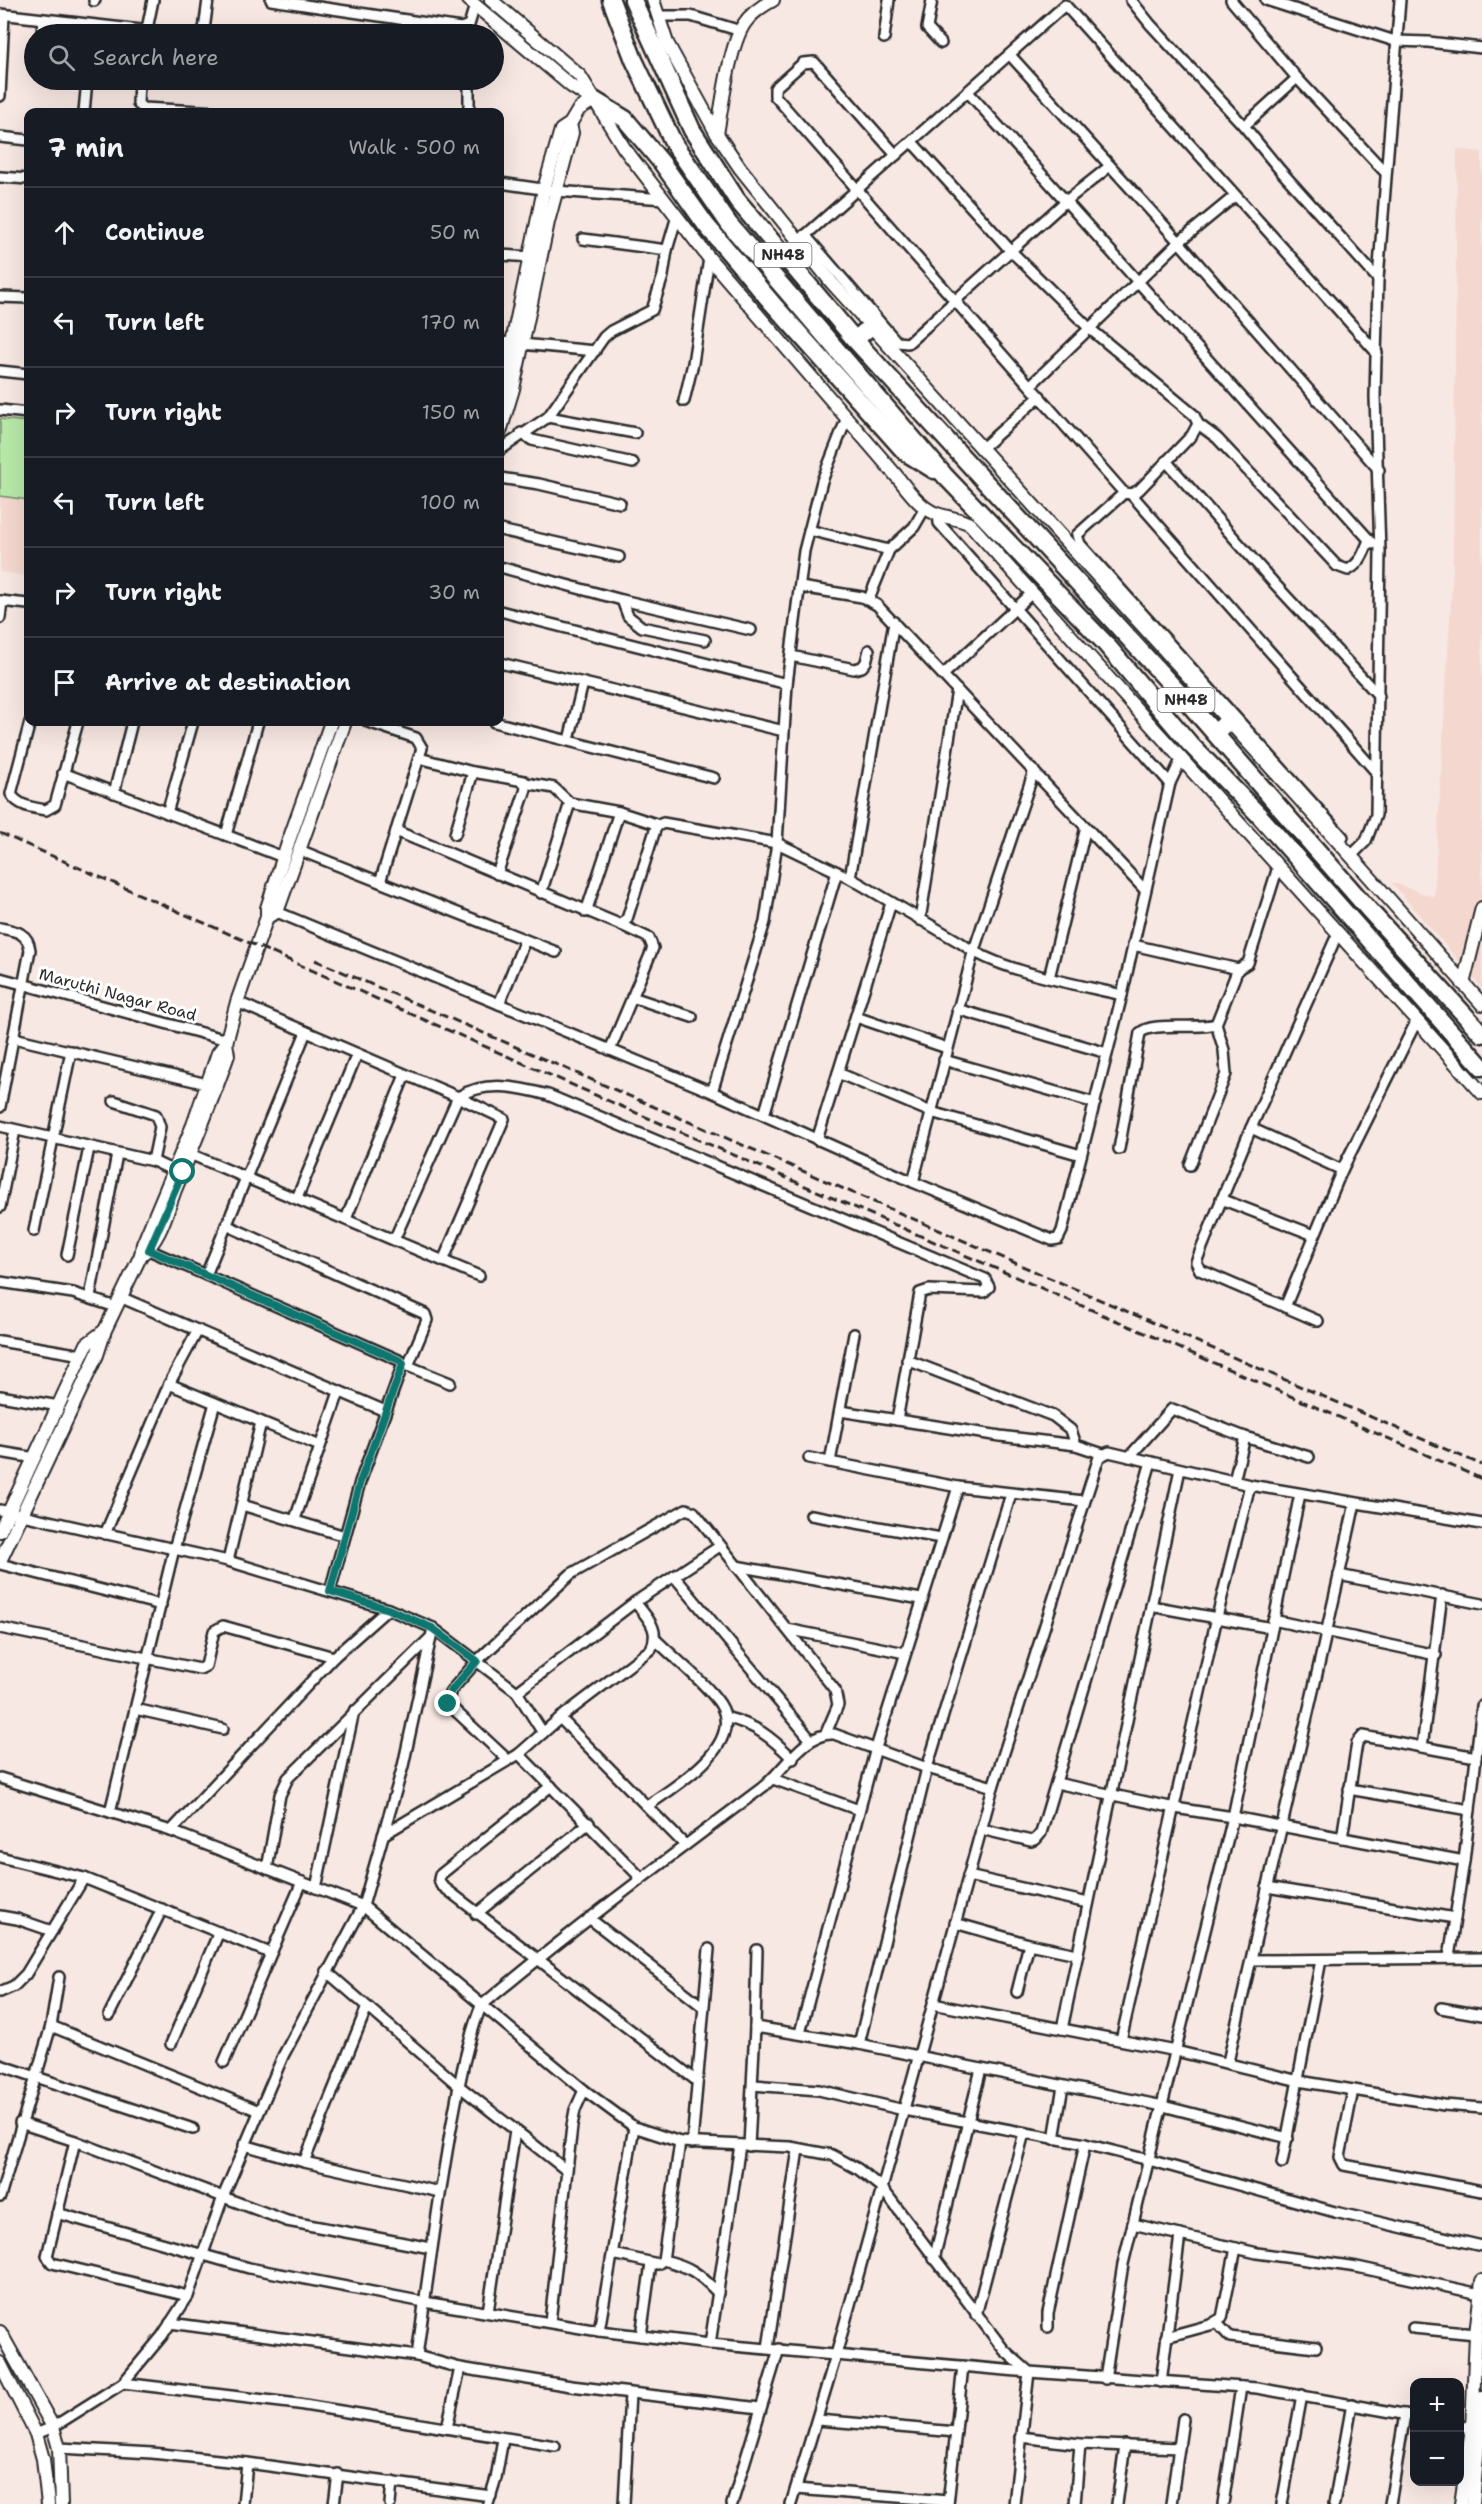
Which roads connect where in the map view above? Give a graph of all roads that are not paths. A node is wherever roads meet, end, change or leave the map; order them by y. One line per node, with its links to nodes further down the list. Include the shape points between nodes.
1 (153, 0): 22 (street)
2 (208, 0): 23 (street)
3 (270, 0): 24 (street)
4 (492, 0): 40 (street, via 580,76)
5 (611, 0): 100 (highway, NH48, via 674,144 729,224)
6 (633, 0): 76 (highway, NH48, via 692,130 737,200)
7 (653, 0): 18 (street)
8 (773, 0): 28 (street, via 760,7)
9 (889, 0): 29 (street)
10 (932, 0): 31 (street, via 927,28)
11 (1131, 0): 44 (street)
12 (1231, 0): 34 (street)
13 (1266, 0): 30 (street)
14 (1400, 0): 30 (street)
15 (1068, 2): 33 (street); 57 (street)
16 (472, 3): 25 (street); 26 (street)
17 (2, 14): 19 (street); 39 (street)
18 (658, 16): 28 (street, via 691,16); 45 (street, via 667,43)
19 (44, 20): 20 (street); 21 (street)
20 (43, 24)
21 (63, 24)
22 (149, 24)
23 (205, 24)
24 (434, 24)
25 (470, 24)
26 (497, 24)
27 (504, 30): 40 (street, via 571,86)
28 (741, 31): 45 (street)
29 (884, 38)
30 (1395, 41): 32 (street); 51 (street)
31 (941, 43)
32 (1482, 48)
33 (1010, 55): 38 (street); 50 (street)
34 (1297, 78): 44 (street); 51 (street)
35 (86, 90): 41 (street)
36 (139, 90): 42 (street, via 138,104)
37 (469, 90): 43 (street)
38 (968, 92): 48 (street); 59 (street)
39 (0, 96)
40 (594, 100): 55 (street, via 579,109 570,124 572,134); 58 (street, via 624,148); 100 (highway, via 625,119 706,225 905,452)
41 (84, 108)
42 (143, 108)
43 (469, 108)
44 (1244, 126): 69 (street)
45 (717, 134): 61 (street, via 740,168)
46 (0, 137): 47 (street)
47 (24, 140)
48 (912, 142): 49 (street); 65 (street)
49 (896, 155): 56 (street); 56 (street, via 814,62 803,63 789,75 775,88 775,96)
50 (1110, 166): 59 (street); 63 (street)
51 (1385, 172): 69 (street)
52 (0, 177): 53 (street)
53 (24, 179)
54 (504, 184): 55 (street)
55 (550, 190): 58 (street); 67 (street); 78 (street)
56 (856, 190): 61 (street); 73 (street)
57 (1235, 196): 63 (street); 80 (street)
58 (664, 199): 60 (street)
59 (1066, 201): 65 (street); 70 (street)
60 (678, 216): 64 (street); 68 (street)
61 (802, 238): 73 (street, via 897,342 908,343); 74 (street, via 832,283)
62 (583, 239): 64 (street)
63 (1179, 242): 70 (street); 99 (street)
64 (668, 250): 79 (street, via 652,310 611,331)
65 (1012, 252): 73 (street); 75 (street)
66 (504, 255): 67 (street)
67 (531, 256): 78 (street)
68 (708, 258): 86 (street); 91 (street)
69 (1378, 279): 80 (street)
70 (1138, 281): 75 (street); 108 (street)
71 (0, 297): 72 (street)
72 (24, 298)
73 (955, 302): 83 (street)
74 (871, 326): 76 (highway); 96 (street)
75 (1089, 328): 83 (street); 92 (street, via 1194,415)
76 (855, 340): 144 (highway, NH48)
77 (504, 343): 78 (street)
78 (518, 345): 79 (street); 84 (street); 89 (street)
79 (595, 351): 90 (street)
80 (1377, 353): 99 (street)
81 (0, 371): 82 (street)
82 (24, 374)
83 (1031, 385): 85 (street)
84 (504, 388)
85 (1040, 396): 96 (street); 102 (street)
86 (684, 401)
87 (0, 410): 88 (street)
88 (24, 413)
89 (504, 413)
90 (548, 417): 93 (street); 94 (street)
91 (846, 420): 104 (street); 106 (street, via 822,481)
92 (1198, 424): 97 (street); 108 (street, via 1217,438 1337,566 1348,570 1353,567)
93 (635, 432)
94 (521, 433): 95 (street); 98 (street, via 531,440)
95 (504, 447)
96 (981, 449): 133 (street)
97 (1166, 461): 102 (street, via 1139,490); 132 (street)
98 (633, 463)
99 (1379, 471): 110 (street)
100 (945, 476): 215 (highway, NH48, via 1104,642 1190,744 1258,814)
101 (504, 479): 103 (street)
102 (1127, 493): 150 (street); 164 (street, via 1077,535 1080,543)
103 (620, 503)
104 (925, 508): 105 (street); 109 (street, via 914,526)
105 (938, 514): 114 (street, via 970,524); 119 (street, via 939,523)
106 (809, 530): 109 (street); 113 (street)
107 (504, 531): 111 (street)
108 (1369, 540): 110 (street)
109 (889, 550): 115 (street)
110 (1380, 552): 132 (street)
111 (619, 557)
112 (504, 568): 116 (street)
113 (800, 587): 115 (street); 126 (street)
114 (1031, 594): 119 (street); 147 (street)
115 (869, 599): 122 (street)
116 (622, 600): 123 (street); 124 (street, via 628,616 642,627)
117 (1, 601): 118 (street); 121 (street)
118 (24, 604)
119 (1015, 609): 128 (street); 154 (street)
120 (504, 612): 130 (street)
121 (0, 618)
122 (894, 622): 128 (street); 172 (street)
123 (751, 630)
124 (705, 640)
125 (868, 650): 126 (street, via 862,668 854,669)
126 (791, 656): 130 (street)
127 (504, 664): 129 (street)
128 (943, 675): 131 (street)
129 (583, 683): 143 (street); 145 (street)
130 (787, 684): 143 (street)
131 (957, 690): 148 (street); 180 (street)
132 (1379, 696): 150 (street)
133 (1228, 721): 144 (highway); 168 (street)
134 (504, 724): 145 (street)
135 (29, 726): 151 (street, via 12,788 14,799 27,806 51,808)
136 (77, 726): 151 (street)
137 (131, 726): 155 (street)
138 (192, 726): 158 (street)
139 (257, 726): 163 (street)
140 (331, 726): 167 (street)
141 (344, 726): 166 (street)
142 (380, 726): 146 (street, via 416,738 422,748)
143 (784, 731): 165 (street)
144 (1215, 733): 204 (highway, NH48)
145 (569, 740): 152 (street)
146 (419, 758): 149 (street); 161 (street)
147 (1182, 758): 154 (street); 169 (street)
148 (1034, 771): 160 (street); 187 (street)
149 (473, 772): 153 (street, via 520,778); 162 (street)
150 (1377, 773): 168 (street, via 1376,815 1366,841)
151 (63, 774): 155 (street)
152 (714, 778)
153 (526, 783): 156 (street, via 554,788); 171 (street)
154 (1170, 783): 174 (street)
155 (114, 793): 158 (street)
156 (570, 803): 157 (street); 175 (street)
157 (619, 812): 159 (street); 179 (street)
158 (167, 813): 163 (street)
159 (659, 825): 165 (street); 181 (street, via 627,919)
160 (1086, 827): 174 (street); 190 (street)
161 (396, 831): 171 (street); 173 (street)
162 (454, 834)
163 (226, 835): 167 (street)
164 (1342, 837)
165 (777, 843): 170 (street); 219 (street, via 765,922)
166 (299, 850): 173 (street); 178 (street)
167 (283, 856): 178 (street)
168 (1351, 856): 192 (street)
169 (1278, 867): 183 (street); 188 (street, via 1248,963)
170 (837, 872): 172 (street); 226 (street)
171 (497, 874): 175 (street)
172 (850, 878): 176 (street)
173 (380, 882): 184 (street)
174 (1145, 890): 185 (street)
175 (541, 893): 179 (street)
176 (891, 903): 180 (street); 200 (street)
177 (1482, 908): 192 (street)
178 (270, 912): 195 (street); 197 (street)
179 (586, 912): 181 (street)
180 (920, 920): 187 (street)
181 (621, 925): 194 (street, via 649,938 652,944)
182 (0, 928): 191 (street, via 20,932 27,938 30,950)
183 (1337, 935): 201 (street); 228 (street)
184 (525, 940): 186 (street); 197 (street)
185 (1133, 945): 188 (street); 193 (street)
186 (556, 952)
187 (974, 953): 190 (street); 198 (street)
188 (1238, 969): 202 (street)
189 (0, 978): 191 (street, Maruthi Nagar Road)
190 (1049, 978): 193 (street)
191 (25, 984): 205 (street); 206 (street, Maruthi Nagar Road)
192 (1463, 984): 196 (street)
193 (1122, 995): 212 (street)
194 (632, 997): 199 (street); 209 (street)
195 (237, 1002): 203 (street); 206 (street)
196 (1482, 1002)
197 (499, 1004): 209 (street)
198 (957, 1009): 207 (street); 212 (street)
199 (692, 1017)
200 (856, 1017): 207 (street); 216 (street)
201 (1417, 1020): 220 (street); 239 (street)
202 (1216, 1024): 233 (street, via 1200,1028 1149,1027 1140,1033); 238 (street, via 1226,1074)
203 (306, 1032): 213 (street); 241 (street)
204 (1482, 1034)
205 (14, 1038): 210 (street); 211 (street)
206 (227, 1041): 218 (street, via 218,1053); 235 (street, via 228,1055)
207 (947, 1048): 214 (street)
208 (0, 1049): 211 (street)
209 (610, 1050): 219 (street)
210 (71, 1051): 218 (street); 230 (street)
211 (11, 1052): 224 (street)
212 (1107, 1053): 223 (street)
213 (357, 1054): 217 (street); 243 (street)
214 (944, 1060): 223 (street); 225 (street)
215 (1482, 1067)
216 (838, 1073): 225 (street); 231 (street)
217 (405, 1075): 221 (street); 246 (street)
218 (207, 1084): 240 (street)
219 (712, 1092): 226 (street)
220 (1482, 1093)
221 (458, 1097): 250 (street); 253 (street, via 502,1117 504,1122); 266 (street, via 492,1086 549,1095 985,1280 988,1287 984,1292 920,1293)
222 (114, 1101): 237 (street, via 156,1115 160,1127)
223 (1095, 1104): 236 (street)
224 (0, 1107)
225 (931, 1112): 236 (street); 242 (street)
226 (764, 1115): 231 (street)
227 (0, 1126): 229 (street)
228 (1251, 1128): 239 (street); 244 (street)
229 (15, 1130): 230 (street); 245 (street)
230 (52, 1139): 232 (street); 248 (street)
231 (817, 1140): 242 (street)
232 (89, 1148): 234 (street); 252 (street)
233 (1119, 1149)
234 (117, 1154): 237 (street); 257 (street)
235 (190, 1154): 241 (street); 251 (street, via 155,1239)
236 (1081, 1155): 242 (street, via 1062,1231 1058,1239 1052,1240)
237 (153, 1161): 240 (street)
238 (1190, 1165)
239 (1341, 1170): 249 (street)
240 (174, 1171): 251 (street, via 143,1244)
241 (246, 1176): 243 (street); 247 (street)
242 (913, 1182)
243 (297, 1198): 246 (street)
244 (1221, 1199): 249 (street); 259 (street, via 1197,1266)
245 (0, 1208)
246 (346, 1219): 250 (street)
247 (226, 1225): 254 (street); 267 (street, via 425,1314 427,1320)
248 (34, 1231)
249 (1314, 1235): 259 (street)
250 (394, 1240): 253 (street)
251 (145, 1253): 254 (street); 258 (street)
252 (67, 1255)
253 (443, 1261): 255 (street)
254 (206, 1275): 267 (street)
255 (479, 1276)
256 (0, 1282): 257 (street)
257 (90, 1297): 258 (street)
258 (118, 1302): 261 (street); 262 (street)
259 (1285, 1307): 260 (street)
260 (1318, 1321)
261 (105, 1330): 265 (street, via 87,1344); 299 (street)
262 (198, 1330): 269 (street); 270 (street)
263 (854, 1334): 275 (street)
264 (0, 1341): 265 (street)
265 (82, 1355): 273 (street)
266 (907, 1360): 276 (street); 279 (street, via 1053,1416 1071,1430)
267 (405, 1365): 268 (street); 274 (street)
268 (450, 1383)
269 (169, 1384): 272 (street); 304 (street)
270 (339, 1392): 274 (street); 280 (street)
271 (0, 1396): 273 (street)
272 (215, 1403): 277 (street); 308 (street)
273 (59, 1406): 285 (street)
274 (385, 1411): 305 (street)
275 (840, 1411): 276 (street); 287 (street)
276 (897, 1420): 279 (street)
277 (261, 1422): 280 (street); 297 (street)
278 (1245, 1437): 283 (street, via 1172,1409); 284 (street); 290 (street)
279 (1076, 1445): 282 (street)
280 (320, 1446): 301 (street)
281 (0, 1452): 285 (street)
282 (1103, 1454): 283 (street); 295 (street)
283 (1129, 1457): 288 (street)
284 (1309, 1457)
285 (35, 1458): 298 (street)
286 (809, 1458): 287 (street)
287 (830, 1462): 292 (street)
288 (1151, 1462): 289 (street); 354 (street)
289 (1180, 1468): 290 (street); 320 (street)
290 (1234, 1481): 291 (street)
291 (1250, 1485): 294 (street); 322 (street)
292 (958, 1487): 293 (street); 306 (street)
293 (1011, 1494): 295 (street); 351 (street)
294 (1300, 1494): 296 (street); 323 (street)
295 (1084, 1501): 356 (street)
296 (1354, 1503): 302 (street); 312 (street)
297 (242, 1505): 301 (street); 309 (street)
298 (4, 1511): 299 (street); 303 (street)
299 (24, 1515): 304 (street); 310 (street)
300 (811, 1515): 306 (street)
301 (295, 1519): 305 (street)
302 (1482, 1524)
303 (0, 1531)
304 (105, 1534): 308 (street)
305 (345, 1536): 314 (street)
306 (941, 1539): 316 (street)
307 (720, 1546): 311 (street); 313 (street); 334 (street, via 694,1512 686,1509 571,1574)
308 (174, 1549): 309 (street); 319 (street)
309 (228, 1561): 314 (street)
310 (0, 1562): 319 (street)
311 (736, 1566): 316 (street); 326 (street)
312 (1339, 1575): 315 (street); 327 (street)
313 (674, 1576): 317 (street); 344 (street)
314 (330, 1591): 321 (street)
315 (1442, 1596): 318 (street); 331 (street)
316 (921, 1599): 330 (street)
317 (635, 1602): 329 (street, via 655,1630); 335 (street)
318 (1482, 1604)
319 (161, 1605): 333 (street)
320 (1151, 1606): 322 (street); 358 (street)
321 (388, 1609): 325 (street); 332 (street)
322 (1217, 1617): 323 (street); 360 (street)
323 (1272, 1624): 327 (street); 364 (street)
324 (0, 1628): 333 (street)
325 (432, 1628): 328 (street); 334 (street)
326 (787, 1629): 330 (street); 343 (street, via 837,1696 836,1714)
327 (1328, 1632): 331 (street); 366 (street)
328 (429, 1639): 338 (street); 369 (street, via 403,1766)
329 (656, 1639): 339 (street, via 714,1696); 340 (street, via 651,1649)
330 (905, 1653): 346 (street)
331 (1436, 1655): 345 (street)
332 (334, 1657): 333 (street, via 223,1626 214,1631 204,1668); 368 (street)
333 (147, 1659): 337 (street)
334 (477, 1661): 335 (street); 350 (street, via 450,1692 448,1704)
335 (517, 1692): 342 (street)
336 (1482, 1706): 348 (street)
337 (135, 1709): 341 (street); 363 (street)
338 (354, 1711): 374 (street, via 283,1785); 380 (street)
339 (725, 1717): 349 (street, via 748,1723 770,1736); 359 (street, via 719,1746 704,1764)
340 (560, 1718): 342 (street); 359 (street)
341 (223, 1729)
342 (543, 1733): 347 (street)
343 (826, 1733): 344 (street); 346 (street)
344 (811, 1740): 349 (street)
345 (1422, 1747): 348 (street); 357 (street, via 1363,1736 1357,1743)
346 (876, 1748): 351 (street); 361 (street)
347 (519, 1754): 350 (street); 355 (street)
348 (1476, 1757): 362 (street)
349 (793, 1759): 353 (street)
350 (508, 1760): 369 (street)
351 (927, 1768): 356 (street); 418 (street)
352 (0, 1778): 363 (street)
353 (773, 1779): 361 (street); 371 (street)
354 (1056, 1783): 358 (street); 367 (street, via 1041,1833 1035,1839)
355 (551, 1786): 365 (street); 384 (street, via 441,1875 441,1885)
356 (993, 1787): 367 (street)
357 (1350, 1789): 362 (street); 370 (street)
358 (1110, 1796): 360 (street); 381 (street)
359 (647, 1806): 371 (street)
360 (1174, 1808): 364 (street); 416 (street)
361 (859, 1810): 415 (street)
362 (1470, 1810): 373 (street)
363 (110, 1812): 368 (street)
364 (1233, 1817): 366 (street); 419 (street)
365 (589, 1823): 376 (street); 384 (street)
366 (1281, 1826): 370 (street); 379 (street)
367 (981, 1829): 375 (street)
368 (171, 1831): 374 (street)
369 (383, 1835): 382 (street)
370 (1342, 1838): 373 (street)
371 (685, 1845): 376 (street)
372 (0, 1857): 377 (street)
373 (1464, 1861): 387 (street)
374 (267, 1869): 378 (street)
375 (968, 1876): 381 (street); 388 (street)
376 (639, 1877): 386 (street)
377 (84, 1878): 383 (street); 389 (street)
378 (302, 1882): 380 (street); 394 (street)
379 (1267, 1887): 387 (street); 399 (street)
380 (316, 1888): 382 (street)
381 (1088, 1903): 395 (street)
382 (363, 1906): 401 (street); 406 (street)
383 (162, 1909): 390 (street); 410 (street)
384 (476, 1914): 398 (street)
385 (0, 1916): 389 (street)
386 (589, 1917): 398 (street); 407 (street)
387 (1455, 1918): 396 (street)
388 (955, 1923): 391 (street); 405 (street)
389 (52, 1931): 403 (street, via 26,1974 14,1986)
390 (219, 1932): 394 (street); 417 (street)
391 (1029, 1944): 395 (street); 404 (street)
392 (708, 1949): 407 (street)
393 (757, 1950): 413 (street)
394 (270, 1953): 421 (street)
395 (1077, 1954): 414 (street)
396 (1449, 1957): 397 (street); 400 (street)
397 (1482, 1958)
398 (537, 1959): 406 (street); 426 (street)
399 (1251, 1960): 400 (street); 422 (street)
400 (1321, 1960): 427 (street)
401 (326, 1971): 408 (street); 436 (street)
402 (59, 1977): 412 (street)
403 (0, 1992)
404 (1017, 1992)
405 (933, 2004): 414 (street); 420 (street)
406 (481, 2006): 429 (street); 431 (street)
407 (702, 2006): 426 (street)
408 (368, 2007): 429 (street); 453 (street)
409 (1441, 2008): 411 (street)
410 (109, 2015)
411 (1482, 2015)
412 (51, 2025): 425 (street); 436 (street)
413 (755, 2027): 415 (street); 428 (street)
414 (1062, 2029): 416 (street)
415 (800, 2033): 418 (street)
416 (1122, 2040): 419 (street)
417 (171, 2044)
418 (859, 2044): 420 (street)
419 (1176, 2051): 422 (street); 433 (street)
420 (918, 2057): 424 (street); 435 (street)
421 (224, 2062)
422 (1228, 2062): 427 (street)
423 (0, 2066): 425 (street)
424 (981, 2069): 430 (street); 437 (street)
425 (35, 2076): 438 (street); 440 (street)
426 (697, 2081): 447 (street)
427 (1299, 2081): 432 (street); 443 (street)
428 (753, 2085): 435 (street, via 819,2090); 449 (street)
429 (459, 2086): 441 (street); 458 (street)
430 (1063, 2086): 433 (street); 444 (street)
431 (584, 2090): 439 (street); 455 (street, via 574,2110)
432 (1353, 2090): 434 (street); 457 (street, via 1340,2157 1344,2165)
433 (1163, 2106): 443 (street); 452 (street)
434 (1482, 2108)
435 (904, 2110): 437 (street); 456 (street)
436 (259, 2111): 448 (street)
437 (970, 2122): 442 (street); 469 (street)
438 (20, 2123): 445 (street); 459 (street)
439 (634, 2127): 446 (street); 468 (street)
440 (193, 2128)
441 (514, 2131): 455 (street); 476 (street)
442 (1024, 2133): 444 (street); 477 (street)
443 (1288, 2138): 454 (street)
444 (1054, 2139): 450 (street)
445 (75, 2141): 460 (street); 461 (street)
446 (680, 2142): 447 (street); 470 (street)
447 (692, 2143): 449 (street)
448 (244, 2145): 453 (street); 460 (street)
449 (745, 2145): 451 (street); 473 (street)
450 (1085, 2145): 452 (street); 481 (street)
451 (798, 2149): 456 (street, via 832,2156 858,2169); 490 (street)
452 (1149, 2160): 462 (street); 464 (street, via 1335,2212)
453 (303, 2162): 458 (street)
454 (1282, 2163)
455 (566, 2170): 478 (street)
456 (882, 2188): 469 (street); 492 (street)
457 (1482, 2191)
458 (440, 2192): 465 (street)
459 (0, 2197)
460 (223, 2197): 465 (street, via 287,2221); 467 (street)
461 (57, 2213): 467 (street); 474 (street, via 47,2256 52,2264)
462 (1133, 2224): 463 (street); 498 (street)
463 (1180, 2235): 466 (street); 487 (street)
464 (1482, 2246)
465 (431, 2248): 475 (street)
466 (1236, 2248): 472 (street); 480 (street, via 1222,2318)
467 (204, 2254): 474 (street); 475 (street, via 249,2268)
468 (613, 2254): 471 (street); 483 (street)
469 (934, 2259): 477 (street)
470 (663, 2260): 471 (street); 473 (street, via 685,2265)
471 (651, 2263): 486 (street)
472 (1481, 2288): 485 (street)
473 (718, 2293): 488 (street)
474 (188, 2296): 479 (street)
475 (424, 2301): 476 (street); 493 (street)
476 (488, 2312): 478 (street)
477 (976, 2315): 497 (street, via 1004,2350)
478 (550, 2322): 483 (street)
479 (170, 2323): 493 (street); 500 (street)
480 (1217, 2323): 487 (street); 489 (street, via 1230,2337)
481 (1048, 2327)
482 (1413, 2328): 485 (street)
483 (599, 2331): 486 (street)
484 (0, 2332): 510 (street)
485 (1476, 2334): 512 (street)
486 (641, 2336): 488 (street)
487 (1166, 2337): 499 (street)
488 (710, 2344): 490 (street)
489 (1316, 2347)
490 (768, 2348): 491 (street)
491 (779, 2349): 492 (street); 506 (street)
492 (836, 2355): 495 (street); 509 (street)
493 (417, 2356): 496 (street)
494 (0, 2363): 514 (street)
495 (963, 2366): 497 (street); 513 (street)
496 (460, 2368): 502 (street); 511 (street)
497 (1029, 2372): 498 (street); 515 (street)
498 (1104, 2379): 499 (street)
499 (1161, 2382): 501 (street)
500 (123, 2383): 510 (street); 511 (street, via 298,2404)
501 (1241, 2387): 503 (street); 540 (street)
502 (630, 2394): 506 (street); 533 (street)
503 (1302, 2395): 505 (street); 541 (street)
504 (1482, 2397): 512 (street)
505 (1352, 2404): 507 (street); 542 (street)
506 (760, 2408): 534 (street)
507 (1410, 2415): 543 (street)
508 (1183, 2419): 521 (street)
509 (818, 2420): 513 (street); 525 (street)
510 (53, 2427): 514 (street); 520 (street)
511 (447, 2428): 516 (street)
512 (1473, 2428): 544 (street); 545 (street)
513 (956, 2432): 527 (street)
514 (36, 2434): 528 (street)
515 (1022, 2437): 517 (street); 536 (street)
516 (503, 2439): 519 (street); 526 (street)
517 (1080, 2444): 518 (street); 537 (street)
518 (1125, 2445): 521 (street); 538 (street)
519 (555, 2446)
520 (59, 2448): 522 (street); 529 (street)
521 (1179, 2448): 539 (street)
522 (247, 2463): 523 (street); 530 (street)
523 (338, 2475): 524 (street); 531 (street)
524 (392, 2482): 526 (street); 532 (street)
525 (796, 2489): 527 (street); 535 (street)
526 (489, 2500)
527 (948, 2503)
528 (48, 2504)
529 (60, 2504)
530 (243, 2504)
531 (334, 2504)
532 (390, 2504)
533 (624, 2504)
534 (732, 2504)
535 (791, 2504)
536 (1014, 2504)
537 (1075, 2504)
538 (1117, 2504)
539 (1171, 2504)
540 (1223, 2504)
541 (1282, 2504)
542 (1334, 2504)
543 (1390, 2504)
544 (1461, 2504)
545 (1473, 2504)

